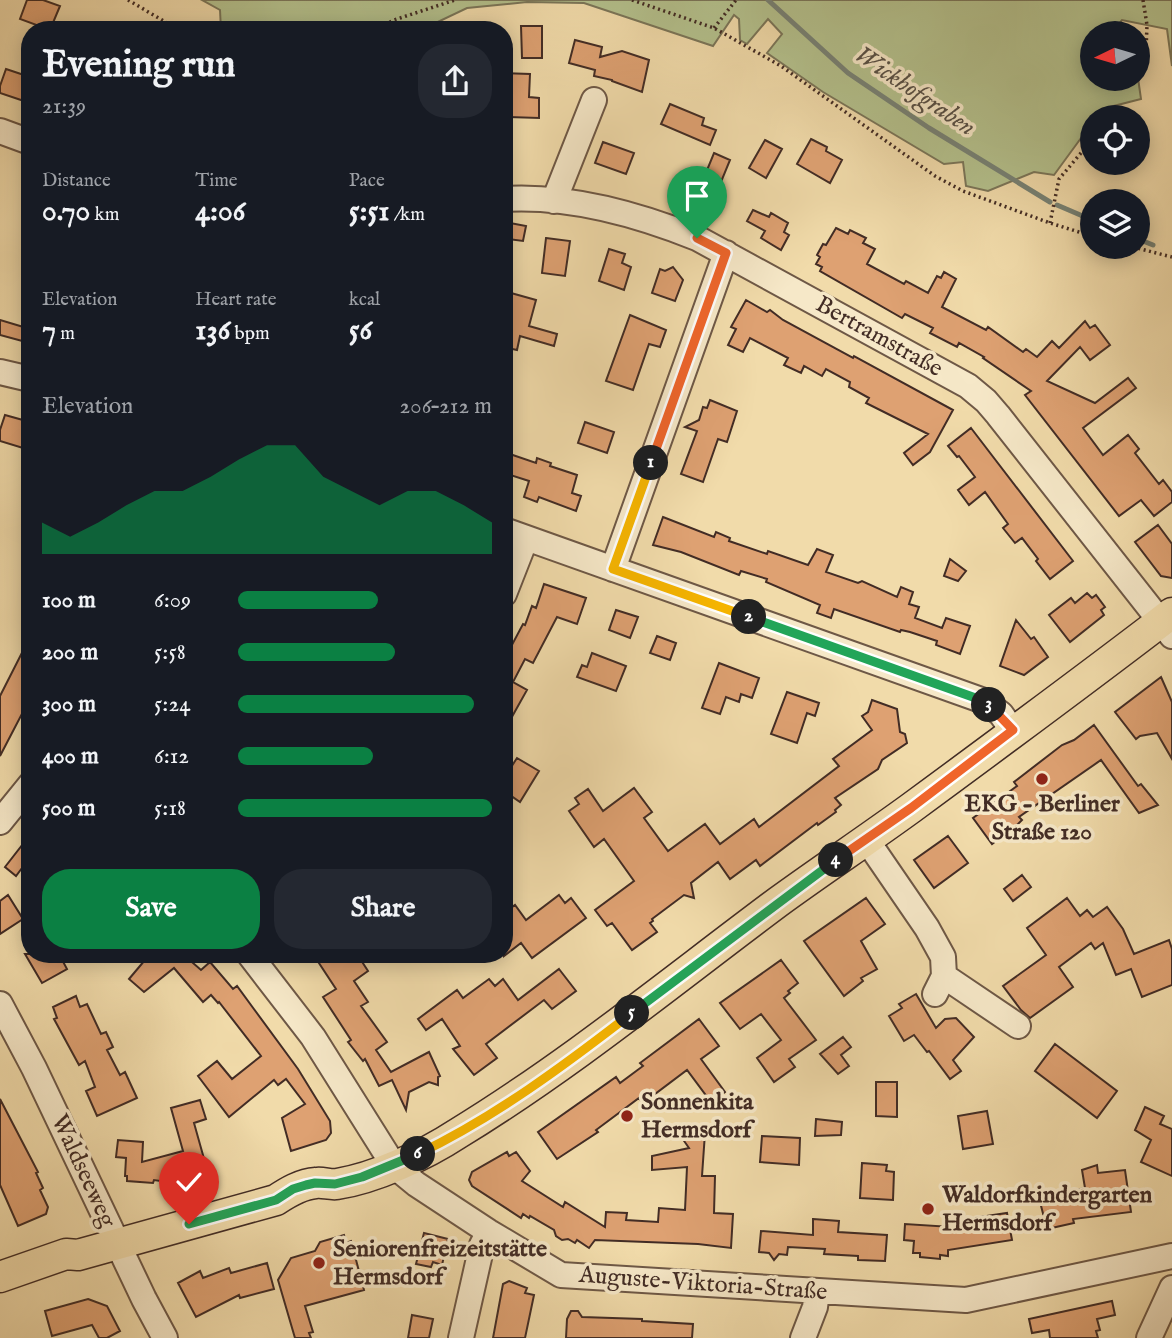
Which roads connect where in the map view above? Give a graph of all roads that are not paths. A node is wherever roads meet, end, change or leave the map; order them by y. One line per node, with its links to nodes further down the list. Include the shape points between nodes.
1 (594, 100): 5 (street)
2 (0, 131): 3 (street)
3 (21, 139)
4 (513, 199): 5 (street, Bertramstraße)
5 (554, 201): 6 (street, Bertramstraße, via 666,225)
6 (726, 253): 10 (street); 11 (street, Bertramstraße, via 968,386 986,401)
7 (0, 372): 8 (street)
8 (21, 377)
9 (515, 534): 10 (street)
10 (613, 569): 12 (street, via 984,701)
11 (1168, 624): 12 (main road)
12 (1013, 730): 15 (main road)
13 (21, 800): 14 (street)
14 (0, 822)
15 (866, 839): 18 (street, via 938,947 943,957 939,985); 19 (main road, via 509,1102 454,1137)
16 (256, 963): 19 (street, Auguste-Viktoria-Straße, via 313,1037)
17 (0, 1004): 21 (street, Waldseeweg)
18 (1018, 1026)
19 (394, 1166): 20 (street, Auguste-Viktoria-Straße); 21 (main road, via 335,1184 310,1199 276,1200)
20 (489, 1232): 25 (street, Auguste-Viktoria-Straße, via 561,1275); 27 (street)
21 (118, 1244): 23 (main road, via 66,1254); 26 (street, Waldseeweg)
22 (1172, 1256): 25 (street, Auguste-Viktoria-Straße, via 966,1300)
23 (14, 1273)
24 (1172, 1288): 29 (street)
25 (817, 1292): 28 (street)
26 (165, 1338)
27 (461, 1338)
28 (803, 1338)
29 (1149, 1338)

